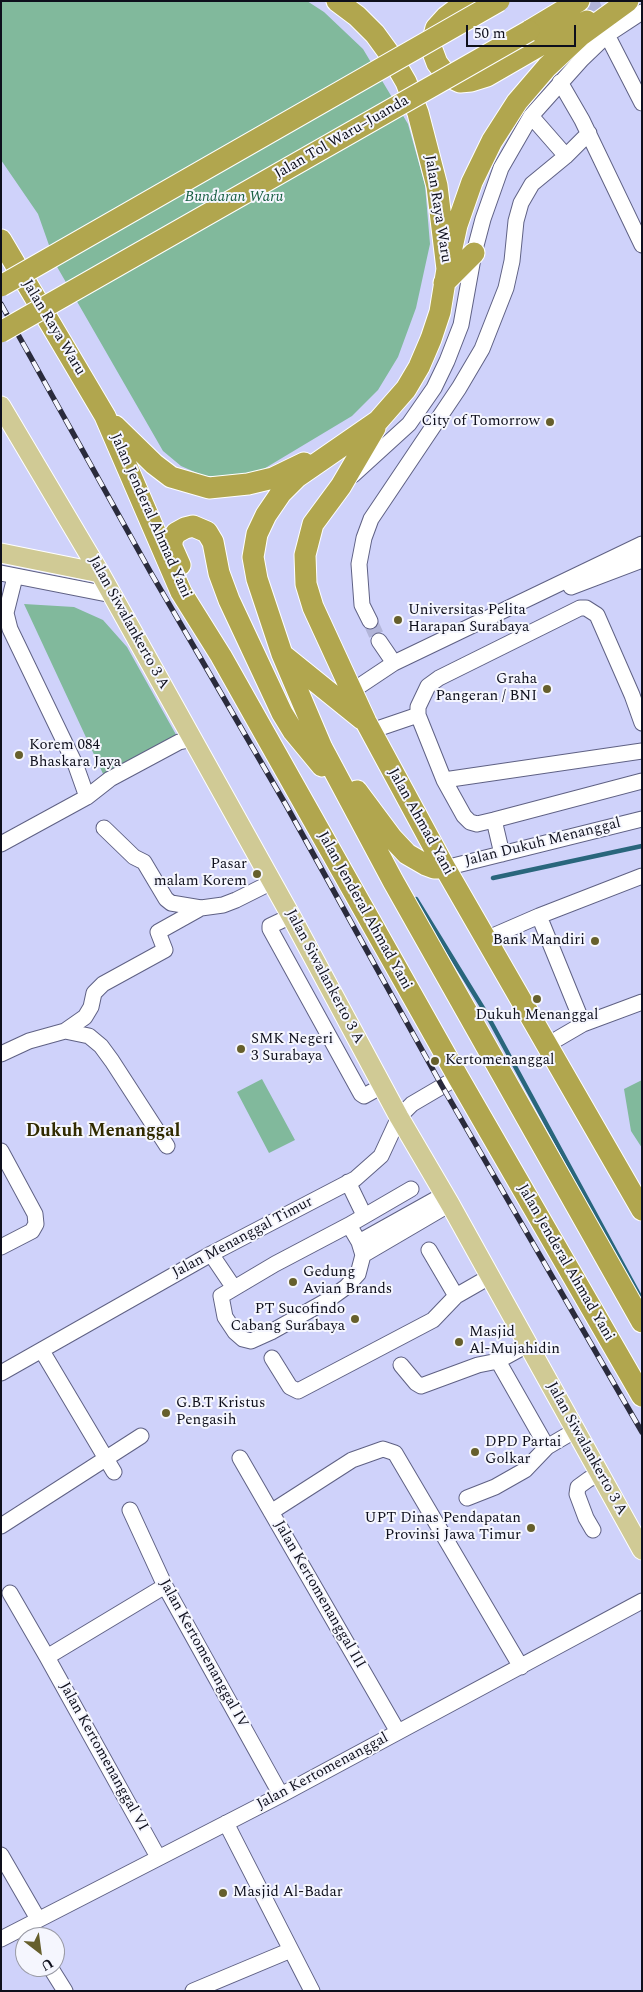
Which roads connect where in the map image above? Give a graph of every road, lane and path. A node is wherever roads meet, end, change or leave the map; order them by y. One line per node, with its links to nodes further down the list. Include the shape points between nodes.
1 (337, 1): 16 (highway, Jalan Raya Waru, via 375,34 406,82 425,138 436,186)
2 (467, 1): 5 (highway, via 436,28 431,46 437,63 447,76 460,82 487,76 565,31)
3 (499, 1): 17 (highway, bridge)
4 (579, 1): 18 (highway, Jalan Tol Waru–Juanda, bridge)
5 (622, 5): 16 (highway, via 580,36 547,67 512,110 472,182 457,225)
6 (642, 12): 7 (street)
7 (606, 33): 8 (street); 9 (street)
8 (560, 82): 10 (street); 11 (street)
9 (642, 103)
10 (531, 116): 12 (street); 15 (street, via 501,168)
11 (589, 133): 12 (street); 14 (street)
12 (566, 156): 32 (street, via 532,184 521,203 506,288 482,349 371,518 359,564 362,604)
13 (1, 240): 20 (highway, Jalan Raya Waru)
14 (642, 245)
15 (474, 253): 16 (highway); 23 (street, via 461,325 434,388 408,424)
16 (446, 276): 21 (highway, Jalan Raya Waru, via 440,312 419,367 406,389)
17 (1, 286)
18 (1, 332)
19 (1, 406): 27 (main road, Jalan Siwalankerto 3 A)
20 (105, 416): 22 (highway, via 171,477 209,488 272,478); 35 (highway, Jalan Jenderal Ahmad Yani, via 181,592)
21 (378, 421): 22 (highway, Jalan Raya Waru); 23 (highway, Jalan Ahmad Yani)
22 (348, 444): 34 (highway, via 286,488 266,515 257,534 253,557 256,579)
23 (341, 486): 37 (highway, Jalan Ahmad Yani, via 313,524 305,555 306,584 312,607)
24 (642, 544): 31 (street)
25 (1, 552): 27 (main road)
26 (642, 560): 31 (street)
27 (100, 573): 29 (main road, Jalan Siwalankerto 3 A)
28 (8, 575): 29 (street); 30 (street)
29 (112, 596): 41 (main road, Jalan Siwalankerto 3 A)
30 (4, 614): 47 (street, via 76,766)
31 (494, 614): 36 (street)
32 (370, 621)
33 (380, 641): 36 (street)
34 (282, 654): 40 (highway); 42 (highway)
35 (221, 656): 46 (highway, via 172,547 176,533 185,528 199,528 213,542 229,600 282,712 320,764); 67 (highway, Jalan Jenderal Ahmad Yani)
36 (394, 663): 37 (street)
37 (352, 691): 40 (highway, Jalan Ahmad Yani)
38 (418, 715): 39 (street, via 418,707 428,686 439,678 580,608 596,614); 40 (street); 44 (street)
39 (642, 723)
40 (368, 727): 53 (highway, Jalan Ahmad Yani)
41 (193, 739): 47 (street, via 179,742 110,779); 55 (main road, Jalan Siwalankerto 3 A)
42 (322, 748): 46 (highway); 53 (highway, via 407,854 434,868)
43 (642, 751): 44 (street)
44 (444, 780): 49 (street, via 470,822 477,824)
45 (642, 781): 49 (street)
46 (341, 784): 85 (highway)
47 (87, 797): 51 (street)
48 (642, 819): 52 (street, Jalan Dukuh Menanggal)
49 (494, 820): 52 (street)
50 (104, 828): 56 (street, via 134,857 144,862 166,899 171,903)
51 (1, 844)
52 (502, 854): 53 (street, Jalan Dukuh Menanggal)
53 (445, 868): 59 (highway, Jalan Ahmad Yani)
54 (642, 876): 58 (street)
55 (272, 882): 56 (street, via 223,905); 57 (main road, Jalan Siwalankerto 3 A)
56 (201, 908): 64 (street, via 158,932 165,950 103,984 94,993 92,1008 85,1017)
57 (291, 916): 60 (main road, Jalan Siwalankerto 3 A); 62 (street, via 270,928)
58 (539, 916): 59 (street); 63 (street)
59 (486, 939): 65 (highway, Jalan Ahmad Yani)
60 (336, 1000): 62 (street); 68 (main road, Jalan Siwalankerto 3 A)
61 (642, 1002): 63 (street)
62 (316, 1012): 68 (street, via 363,1096)
63 (583, 1024): 65 (street)
64 (65, 1031): 66 (street, via 29,1041); 70 (street, via 89,1036 101,1046)
65 (547, 1045): 75 (highway, Jalan Ahmad Yani)
66 (1, 1054)
67 (458, 1077): 69 (street, Jalan Menanggal Timur, via 412,1104); 92 (highway, Jalan Jenderal Ahmad Yani)
68 (382, 1086): 69 (main road, Jalan Siwalankerto 3 A)
69 (399, 1117): 72 (street, Jalan Menanggal Timur, via 381,1156); 74 (main road, Jalan Siwalankerto 3 A)
70 (167, 1146)
71 (1, 1151): 78 (street, via 35,1214 36,1224 32,1231)
72 (348, 1182): 76 (street); 81 (street, Jalan Menanggal Timur)
73 (411, 1189): 76 (street)
74 (448, 1199): 79 (street); 82 (main road, Jalan Siwalankerto 3 A)
75 (642, 1210)
76 (364, 1215): 77 (street)
77 (349, 1225): 79 (street); 83 (street)
78 (1, 1247)
79 (361, 1249): 83 (street, via 358,1274 346,1287 251,1341 235,1332 225,1317 221,1296)
80 (429, 1250): 84 (street)
81 (212, 1254): 83 (street); 87 (street, Jalan Menanggal Timur)
82 (491, 1276): 84 (street); 86 (main road, Jalan Siwalankerto 3 A)
83 (234, 1288)
84 (456, 1296): 88 (street, via 433,1320 298,1392 290,1387)
85 (642, 1322)
86 (529, 1344): 89 (street); 93 (main road, Jalan Siwalankerto 3 A)
87 (42, 1351): 91 (street, Jalan Menanggal Timur); 96 (street)
88 (272, 1358)
89 (498, 1361): 90 (street, via 421,1386); 95 (street)
90 (401, 1365)
91 (1, 1373)
92 (642, 1396)
93 (576, 1430): 95 (street); 99 (main road, Jalan Siwalankerto 3 A)
94 (141, 1436): 96 (street)
95 (547, 1446): 100 (street, via 525,1470)
96 (107, 1457): 98 (street); 103 (street)
97 (240, 1458): 102 (street, Jalan Kertomenanggal III)
98 (114, 1472)
99 (600, 1475): 104 (street, via 578,1487 577,1494); 105 (main road, Jalan Siwalankerto 3 A)
100 (467, 1498)
101 (130, 1510): 106 (street, Jalan Kertomenanggal IV)
102 (271, 1512): 110 (street, via 352,1460 383,1449 395,1453); 111 (street, Jalan Kertomenanggal III)
103 (1, 1526)
104 (593, 1530)
105 (642, 1550)
106 (165, 1586): 109 (street); 112 (street, Jalan Kertomenanggal IV)
107 (10, 1594): 109 (street, Jalan Kertomenanggal VI)
108 (642, 1601): 110 (street, Jalan Kertomenanggal)
109 (47, 1656): 115 (street, Jalan Kertomenanggal VI)
110 (521, 1667): 111 (street, Jalan Kertomenanggal)
111 (398, 1732): 112 (street, Jalan Kertomenanggal)
112 (281, 1795): 113 (street, Jalan Kertomenanggal)
113 (226, 1823): 115 (street, Jalan Kertomenanggal); 119 (street)
114 (1, 1855): 116 (street)
115 (158, 1857): 116 (street, Jalan Kertomenanggal)
116 (32, 1927)
117 (15, 1934): 118 (street, Jalan Kertomenanggal)
118 (1, 1939)
119 (291, 1950): 122 (street); 123 (street)
120 (56, 1977): 121 (street)
121 (65, 1991)
122 (193, 1991)
123 (312, 1991)

